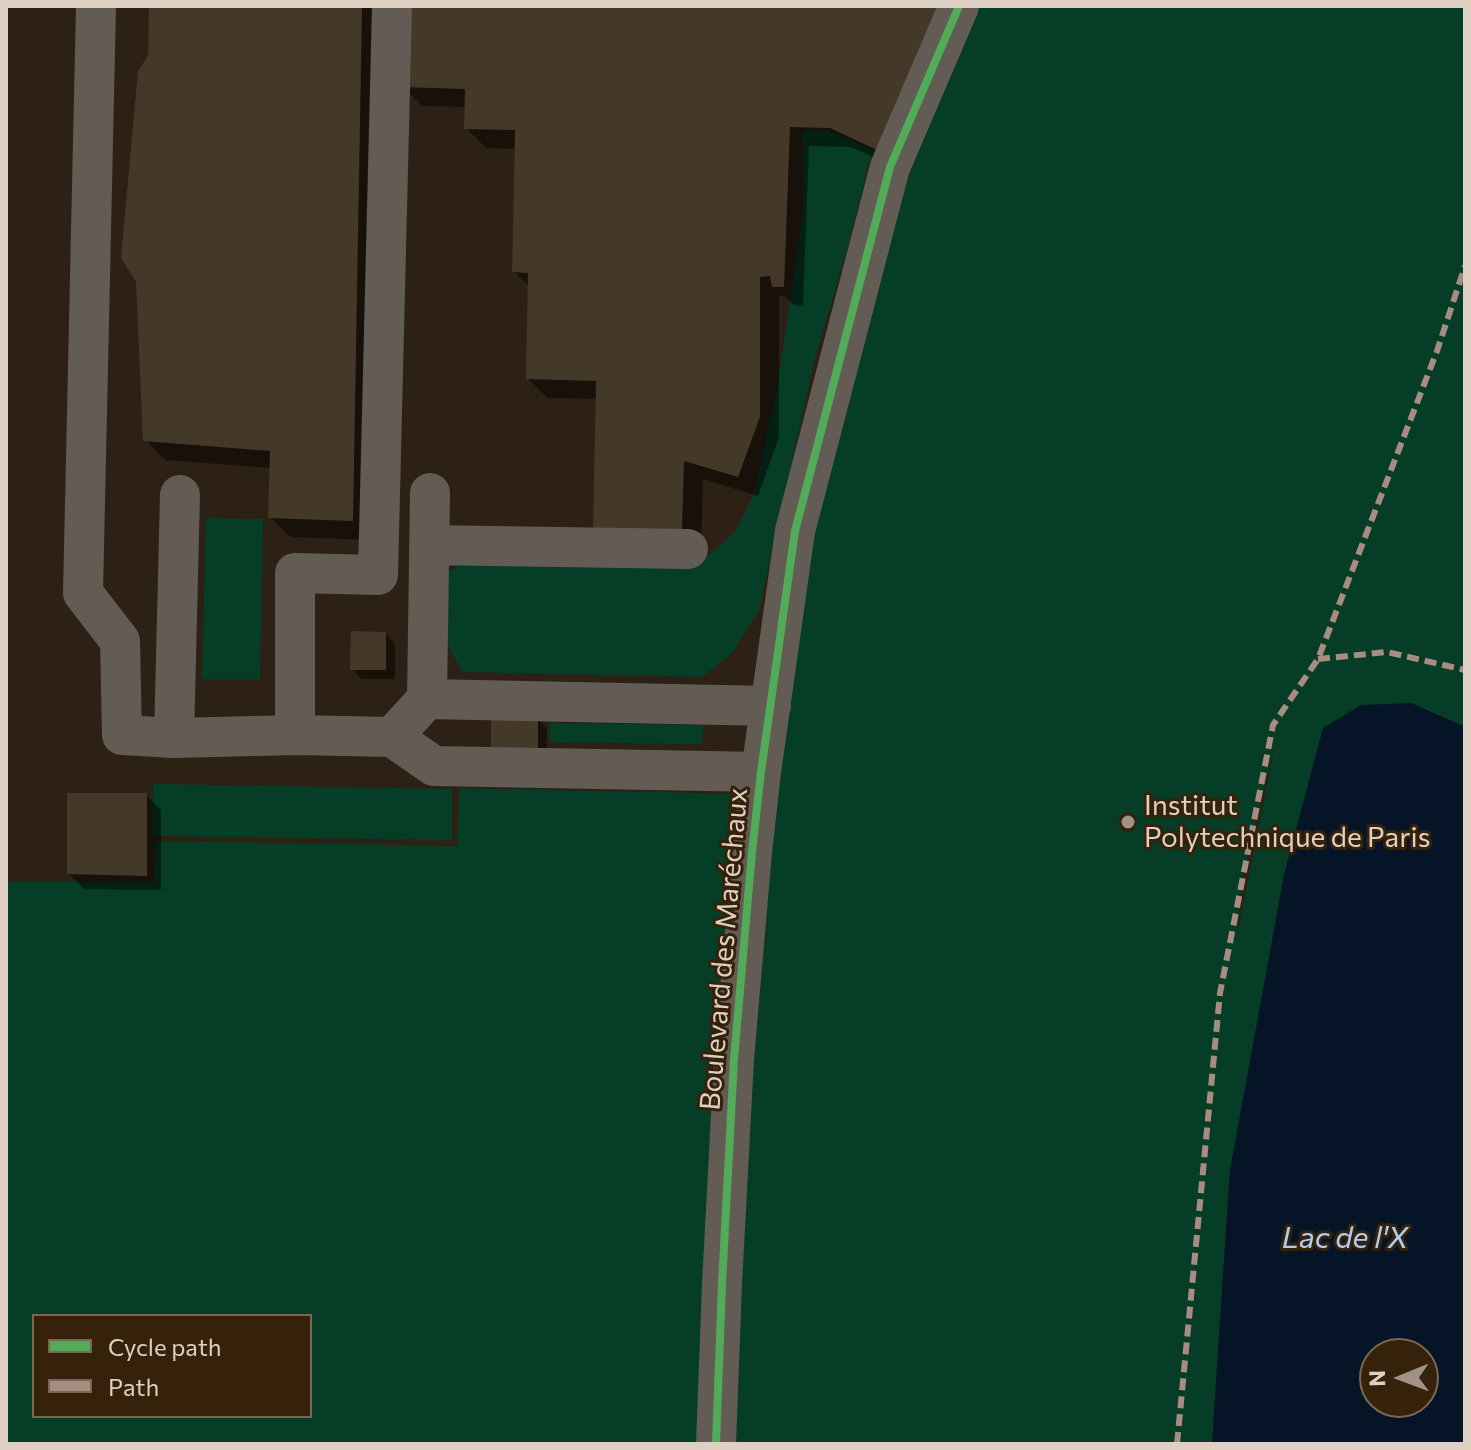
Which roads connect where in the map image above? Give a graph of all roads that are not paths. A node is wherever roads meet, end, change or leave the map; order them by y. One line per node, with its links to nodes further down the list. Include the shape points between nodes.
1 (96, 6): 12 (lane, via 83,593 120,641 122,735)
2 (392, 6): 10 (lane, via 378,575 295,573)
3 (959, 6): 9 (lane, Boulevard des Maréchaux, via 890,167 795,531)
4 (430, 493): 6 (lane)
5 (180, 495): 12 (lane)
6 (429, 545): 7 (lane); 8 (lane)
7 (688, 549)
8 (427, 699): 9 (lane); 11 (lane)
9 (771, 706): 13 (lane, Boulevard des Maréchaux)
10 (295, 735): 11 (lane); 12 (lane)
11 (392, 737): 13 (lane, via 434,766)
12 (174, 738)
13 (761, 772): 14 (lane, Boulevard des Maréchaux, via 734,1059)
14 (716, 1444)

